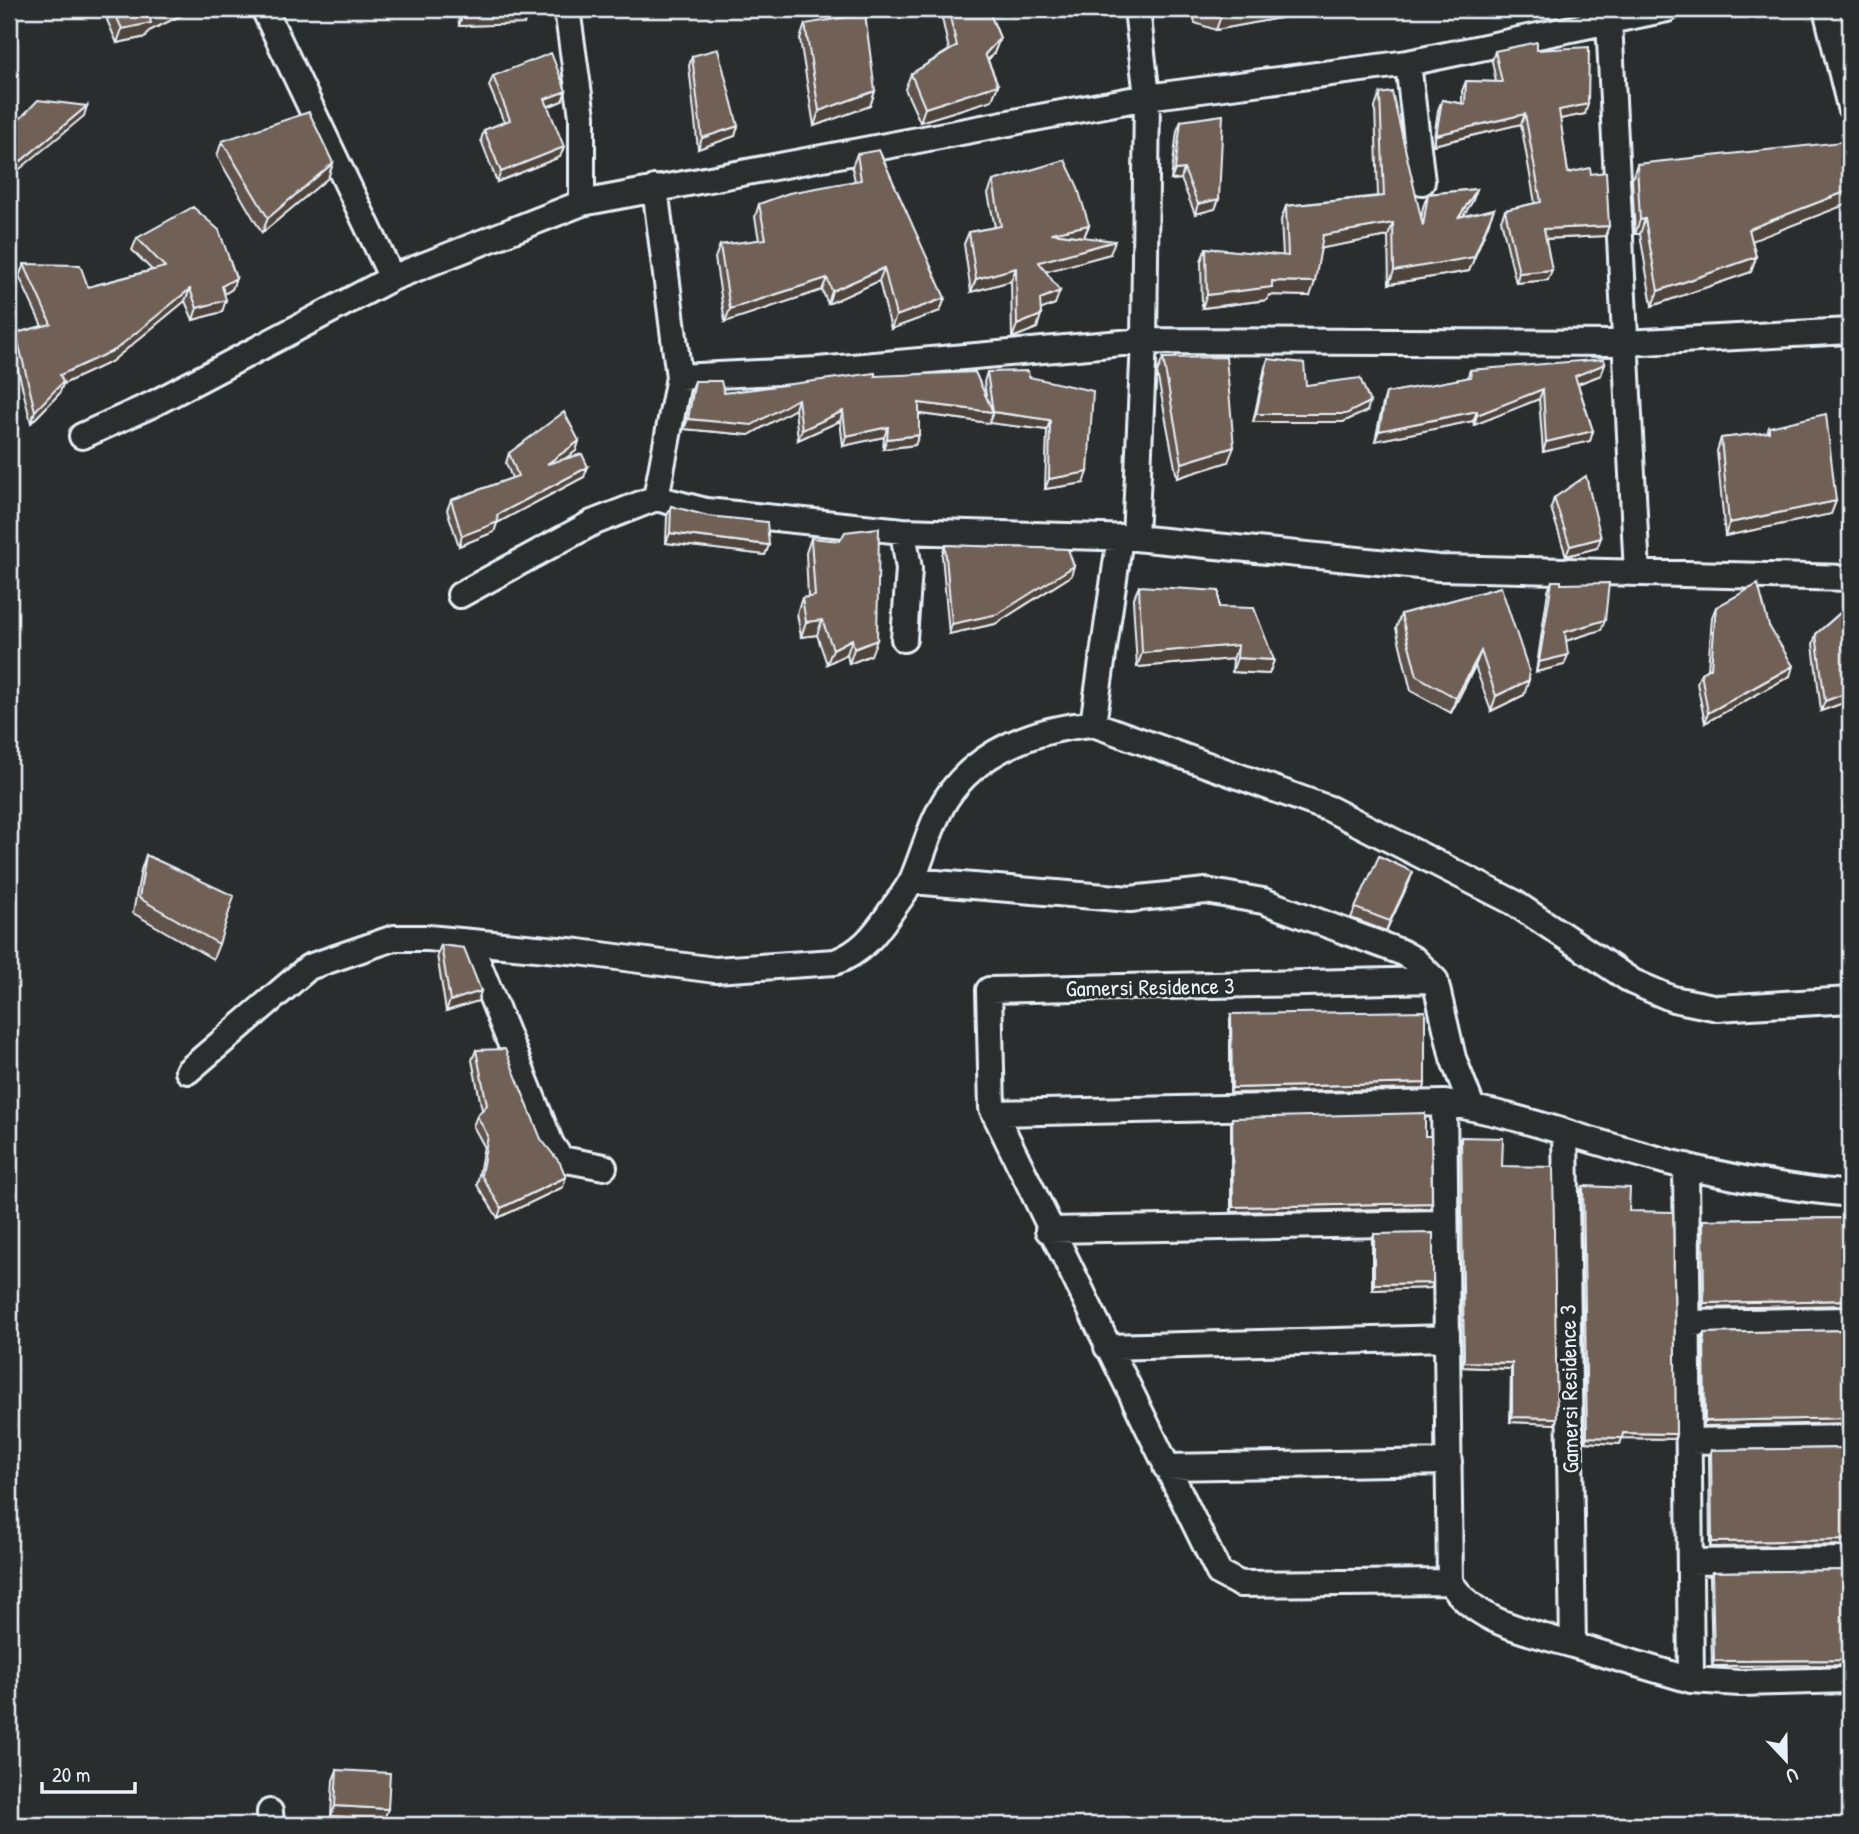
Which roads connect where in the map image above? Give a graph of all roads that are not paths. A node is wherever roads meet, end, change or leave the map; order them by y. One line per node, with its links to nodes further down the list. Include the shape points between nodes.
1 (264, 9): 13 (street)
2 (567, 9): 12 (street, via 582,116)
3 (1137, 9): 8 (street)
4 (1667, 9): 6 (street)
5 (1826, 9): 9 (street)
6 (1609, 21): 7 (street); 16 (street)
7 (1408, 63): 8 (street); 10 (street)
8 (1147, 97): 11 (street); 15 (street)
9 (1850, 107)
10 (1422, 182)
11 (655, 188): 12 (street); 17 (street)
12 (582, 203): 13 (street)
13 (391, 278): 18 (street, via 151,405)
14 (1850, 331): 16 (street)
15 (1144, 341): 16 (street); 17 (street, via 818,370); 21 (street)
16 (1625, 343): 22 (street)
17 (679, 377): 19 (street)
18 (82, 436)
19 (656, 498): 20 (street, via 706,511); 24 (street, via 592,523)
20 (903, 531): 21 (street); 25 (street, via 909,569)
21 (1128, 538): 22 (street, via 1439,568); 26 (street)
22 (1637, 573): 23 (street)
23 (1850, 578)
24 (460, 595)
25 (904, 639)
26 (1093, 724): 27 (street, via 1059,727 1017,740 973,769 946,799); 30 (street, via 1330,809 1513,902 1633,982 1673,999 1718,1008)
27 (912, 881): 28 (street, via 864,946 835,962 715,970); 29 (street, via 1146,899 1206,891 1264,901 1402,952)
28 (470, 943): 31 (street, via 394,938 309,967); 36 (street, via 551,1144 561,1159)
29 (1435, 980): 33 (street, via 1452,1058); 34 (street, Gamersi Residence 3, via 989,990)
30 (1850, 1000)
31 (188, 1071)
32 (1444, 1103): 33 (street); 34 (street); 39 (street)
33 (1472, 1107): 35 (street)
34 (994, 1113): 40 (street, Gamersi Residence 3)
35 (1564, 1132): 37 (street); 52 (street, Gamersi Residence 3)
36 (604, 1167)
37 (1686, 1167): 38 (street, via 1770,1186); 42 (street)
38 (1850, 1194)
39 (1445, 1223): 40 (street); 43 (street)
40 (1048, 1230): 44 (street, Gamersi Residence 3)
41 (1850, 1320): 42 (street)
42 (1688, 1323): 46 (street)
43 (1447, 1338): 44 (street); 47 (street)
44 (1107, 1347): 48 (street, Gamersi Residence 3)
45 (1850, 1438): 46 (street)
46 (1689, 1441): 50 (street)
47 (1448, 1462): 48 (street); 51 (street)
48 (1166, 1466): 51 (street, Gamersi Residence 3, via 1219,1573 1228,1580 1240,1584)
49 (1850, 1560): 50 (street)
50 (1690, 1562): 53 (street)
51 (1450, 1582): 52 (street, via 1473,1610)
52 (1573, 1645): 53 (street)
53 (1691, 1680): 54 (street)
54 (1850, 1680)

